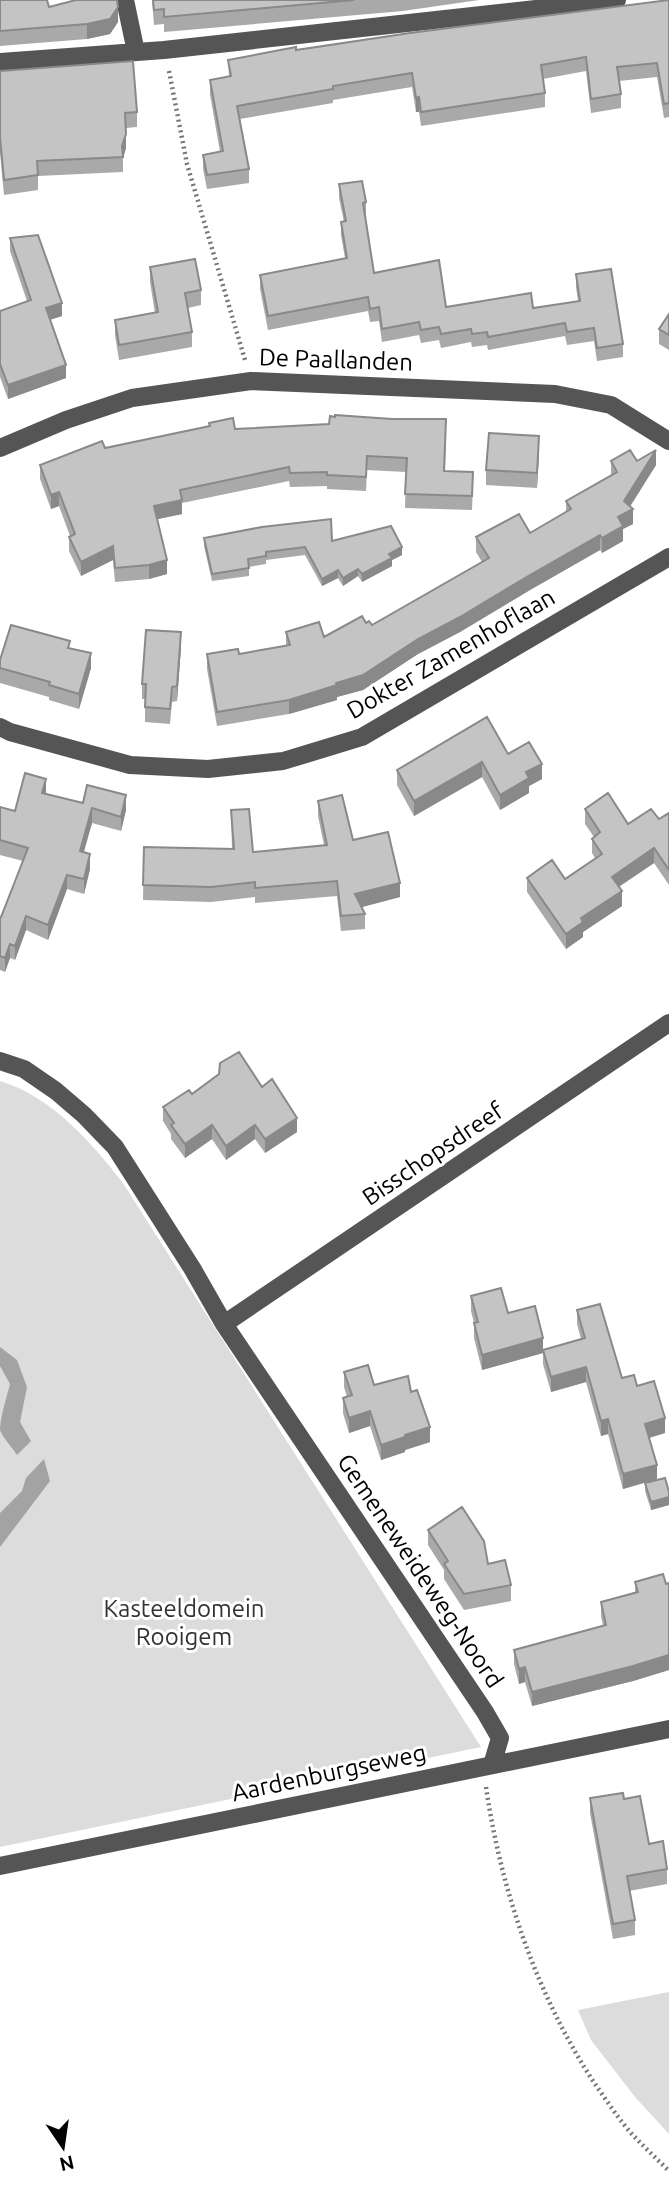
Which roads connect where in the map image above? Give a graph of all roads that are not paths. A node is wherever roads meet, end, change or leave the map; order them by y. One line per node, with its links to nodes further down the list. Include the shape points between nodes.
1 (125, 0): 3 (street)
2 (617, 0): 3 (street)
3 (136, 52): 4 (street)
4 (0, 62)
5 (669, 441): 6 (street, De Paallanden, via 611,405 555,394 251,381 132,398)
6 (0, 448)
7 (669, 557): 8 (street, Dokter Zamenhoflaan, via 362,737 283,761 208,769 130,765)
8 (0, 727)
9 (669, 1023): 11 (street, Bisschopsdreef)
10 (0, 1061): 11 (street, Gemeneweideweg-Noord, via 24,1069 56,1091 115,1147)
11 (224, 1324): 13 (street, Gemeneweideweg-Noord, via 485,1712 500,1738)
12 (669, 1729): 13 (street, Aardenburgseweg)
13 (492, 1765): 14 (street, Aardenburgseweg)
14 (0, 1866)

